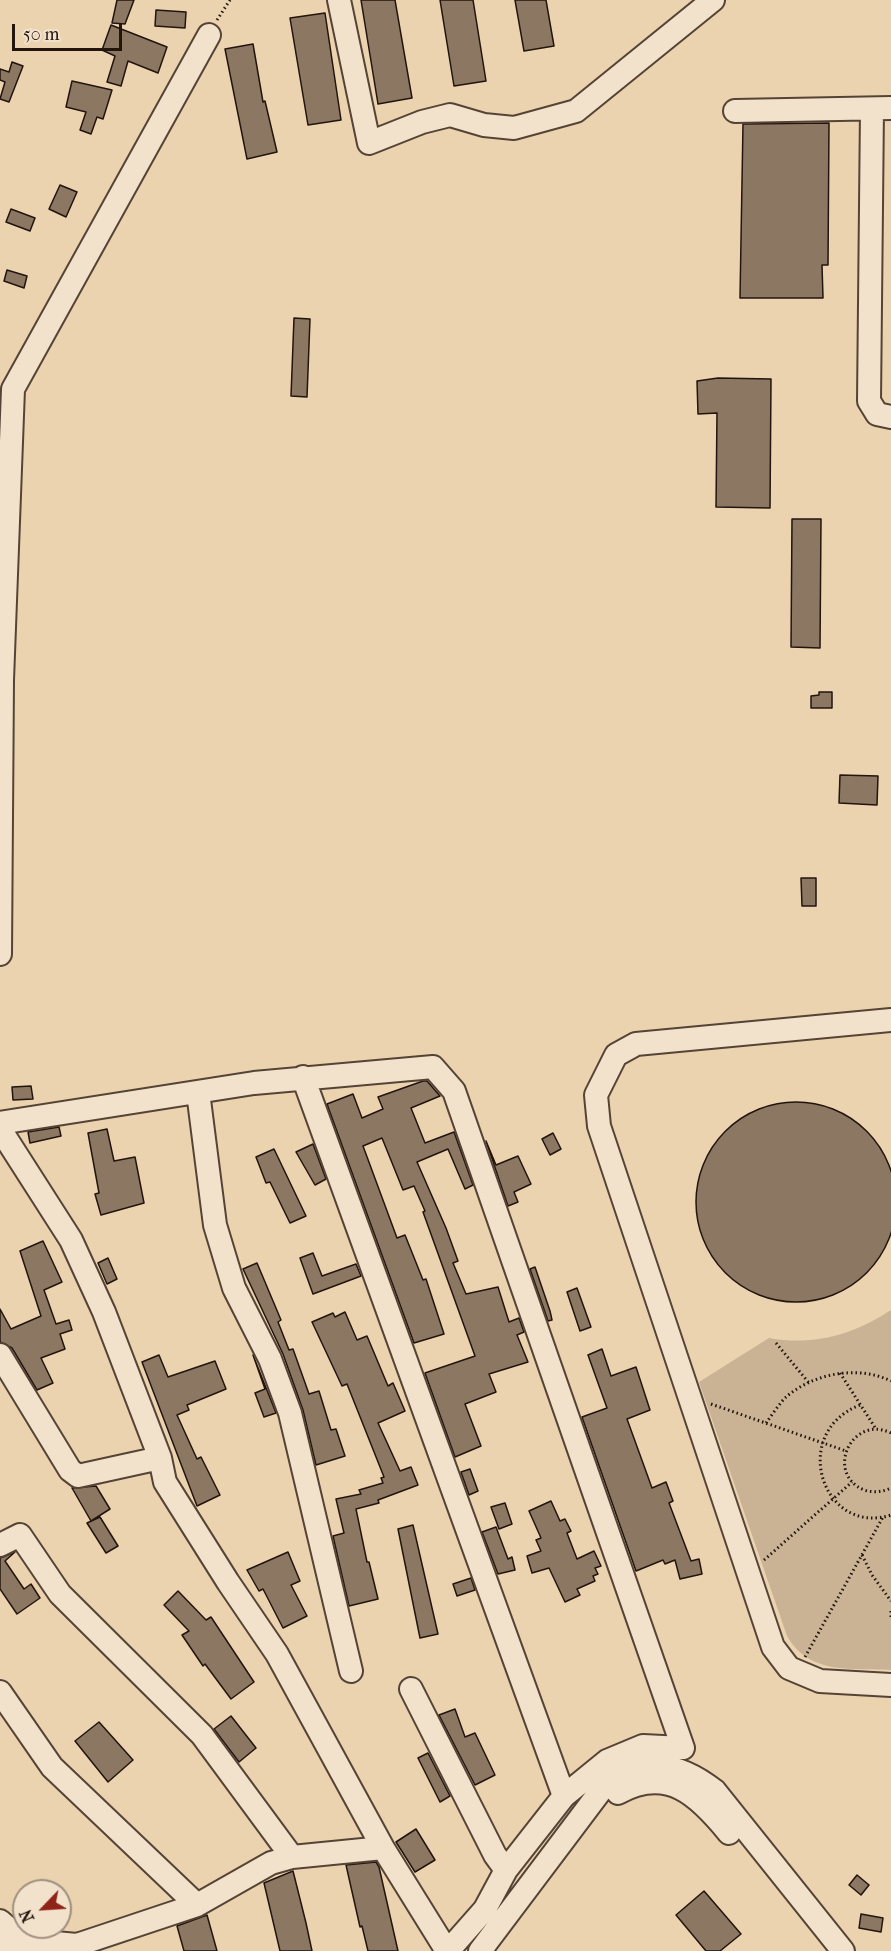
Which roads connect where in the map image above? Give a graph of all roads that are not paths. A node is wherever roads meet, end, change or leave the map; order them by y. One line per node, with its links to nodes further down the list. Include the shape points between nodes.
1 (339, 0): 2 (street, via 369,143 450,115 484,125 514,128 576,111)
2 (713, 0)
3 (209, 35): 6 (street)
4 (881, 108): 5 (street); 7 (street, via 869,401 877,414)
5 (735, 111)
6 (7, 388): 8 (street)
7 (891, 417)
8 (1, 679): 9 (street)
9 (0, 906): 10 (street)
10 (0, 954)
11 (891, 1020): 20 (street, via 636,1044 616,1055 596,1095 599,1126 774,1647 789,1668 820,1681)
12 (303, 1077): 13 (street); 23 (street); 23 (street, via 433,1067 454,1091 683,1748 643,1746 607,1761)
13 (198, 1092): 14 (street); 19 (street, via 215,1225 234,1288 270,1359 290,1413)
14 (0, 1124)
15 (0, 1129): 17 (street, via 71,1240 104,1312)
16 (0, 1355): 17 (street, via 69,1470 78,1476)
17 (160, 1458): 24 (street, via 165,1482 277,1654)
18 (0, 1545): 25 (street, via 20,1535 60,1594 202,1735)
19 (351, 1671)
20 (891, 1685)
21 (411, 1689): 26 (street)
22 (0, 1692): 27 (street, via 52,1767)
23 (564, 1796): 26 (street)
24 (383, 1848): 25 (street); 31 (street)
25 (292, 1857): 27 (street, via 271,1863)
26 (506, 1870): 31 (street, via 485,1909)
27 (197, 1905): 30 (street)
28 (0, 1921): 29 (street)
29 (11, 1941): 30 (street)
30 (77, 1948)
31 (447, 1951)
32 (480, 1951): 34 (street, via 604,1785 636,1770 666,1766 698,1777 715,1791)
33 (497, 1951): 34 (street, via 616,1795 640,1784 665,1783 704,1803 811,1932)
34 (842, 1951)

